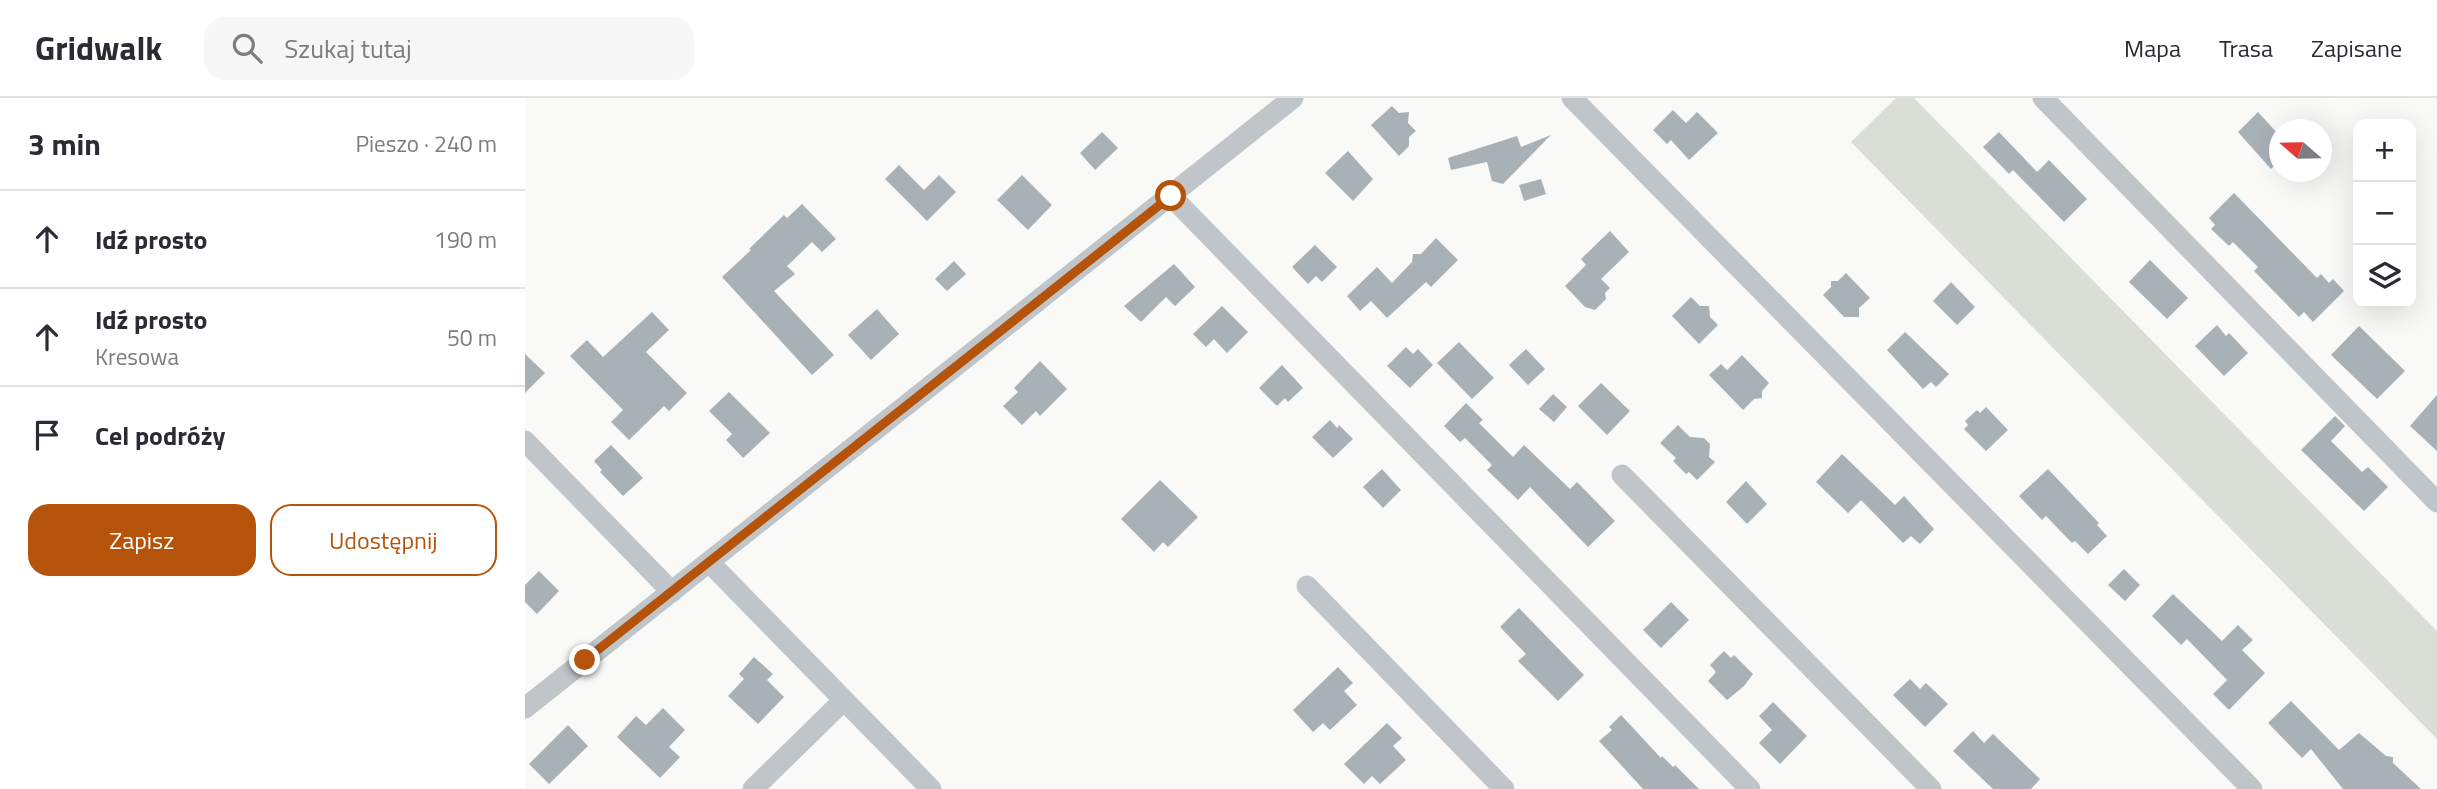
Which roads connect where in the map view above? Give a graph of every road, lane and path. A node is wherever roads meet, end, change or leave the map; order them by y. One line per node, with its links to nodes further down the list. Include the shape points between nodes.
1 (1293, 98): 4 (street)
2 (1572, 98): 18 (street)
3 (2043, 98): 7 (street)
4 (1171, 196): 8 (street); 16 (street)
5 (525, 441): 10 (street)
6 (1622, 475): 17 (street)
7 (2437, 502)
8 (710, 563): 10 (street); 11 (street)
9 (1307, 586): 15 (street)
10 (672, 592): 12 (street)
11 (844, 700): 13 (street); 14 (street)
12 (525, 708)
13 (753, 789)
14 (931, 789)
15 (1504, 789)
16 (1750, 789)
17 (1931, 789)
18 (2252, 789)

